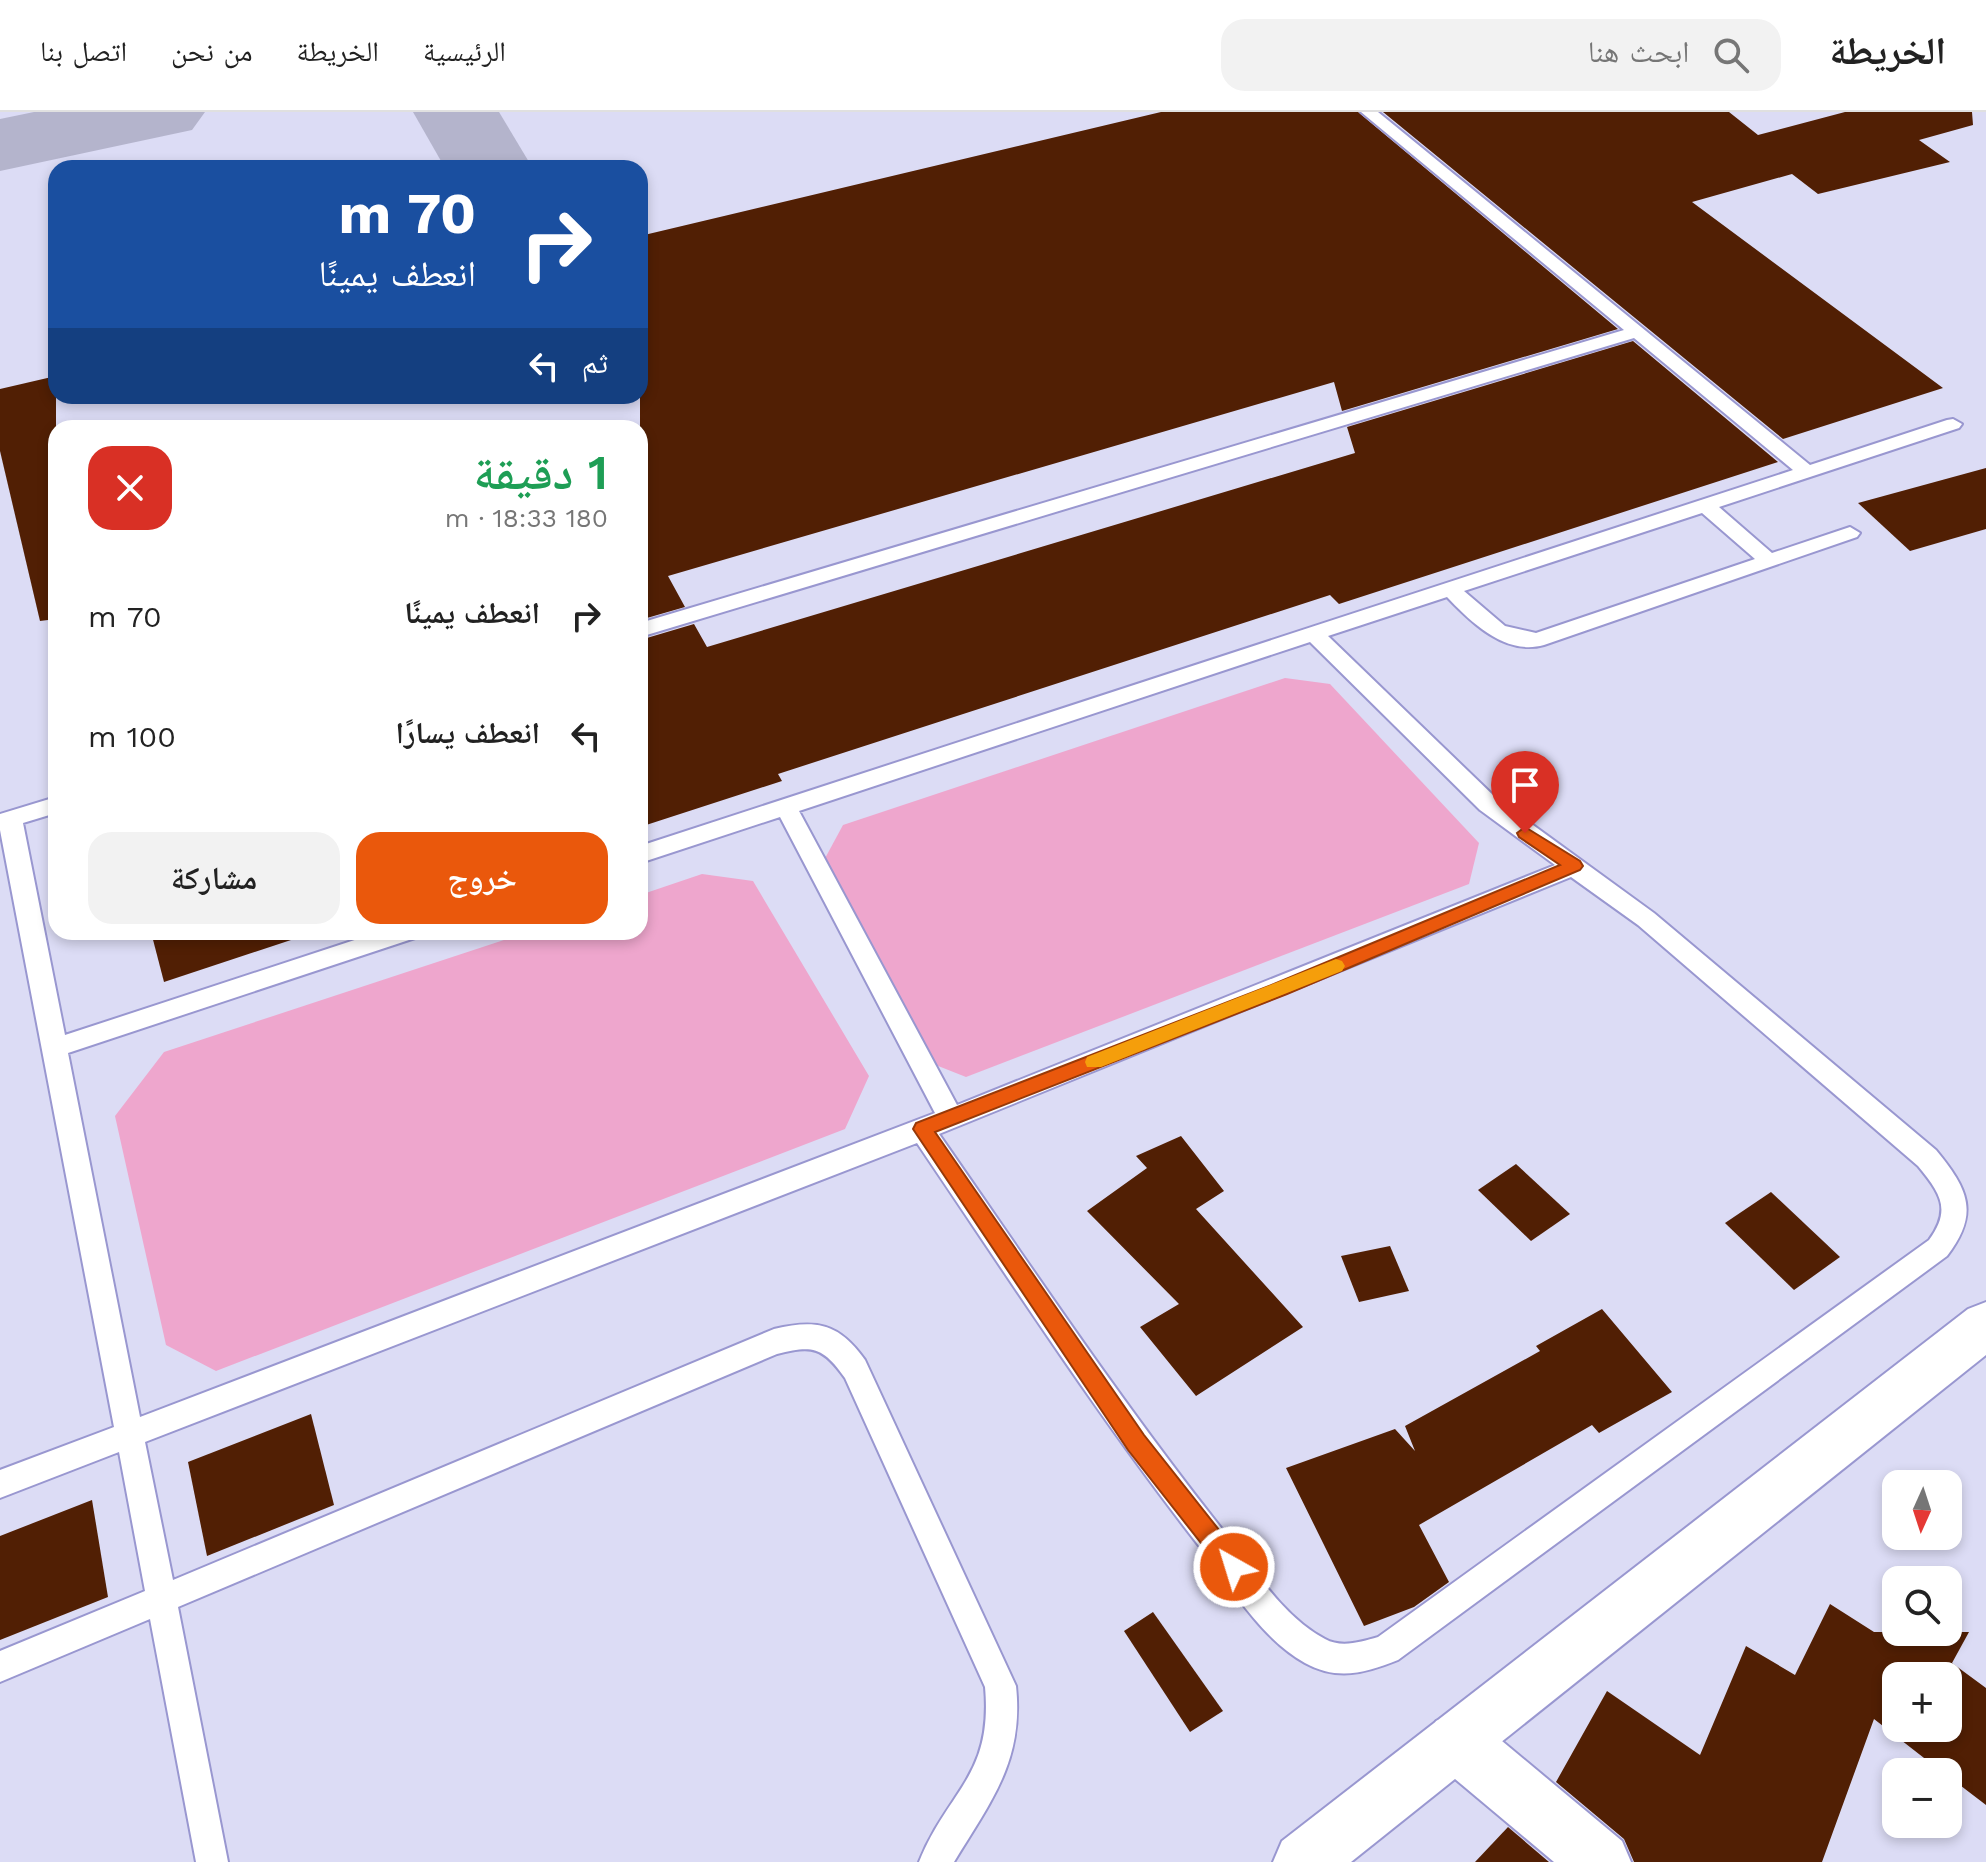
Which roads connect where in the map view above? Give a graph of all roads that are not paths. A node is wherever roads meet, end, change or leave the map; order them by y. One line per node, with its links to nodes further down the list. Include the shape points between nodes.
1 (1369, 112): 2 (lane)
2 (1637, 332): 4 (lane); 9 (lane)
3 (1953, 424): 4 (lane)
4 (1806, 471): 5 (lane)
5 (1705, 505): 7 (lane); 8 (lane)
6 (1850, 533): 7 (lane)
7 (1770, 561): 8 (lane, via 1537,640 1500,633)
8 (1450, 589): 10 (lane)
9 (648, 628)
10 (1314, 634): 12 (lane); 15 (lane, via 1488,804)
11 (48, 807): 13 (lane)
12 (786, 807): 14 (lane); 18 (lane)
13 (6, 820): 17 (lane)
14 (648, 852)
15 (1574, 866): 18 (lane); 19 (lane, via 1646,919 1927,1158 1952,1194 1954,1230 1938,1248 1387,1649 1355,1662 1318,1653 1289,1631 1208,1536 1136,1443)
16 (383, 940): 17 (lane)
17 (57, 1047): 21 (lane)
18 (951, 1119): 19 (lane)
19 (922, 1129): 21 (lane)
20 (1986, 1325): 25 (street)
21 (131, 1434): 22 (lane); 23 (lane)
22 (0, 1484)
23 (163, 1599): 24 (lane); 26 (lane); 27 (lane, via 774,1342 824,1336 843,1350 855,1369 1000,1686 1000,1743)
24 (0, 1667)
25 (1457, 1742): 28 (street); 29 (street)
26 (212, 1862)
27 (935, 1862)
28 (1303, 1862)
29 (1601, 1862)

